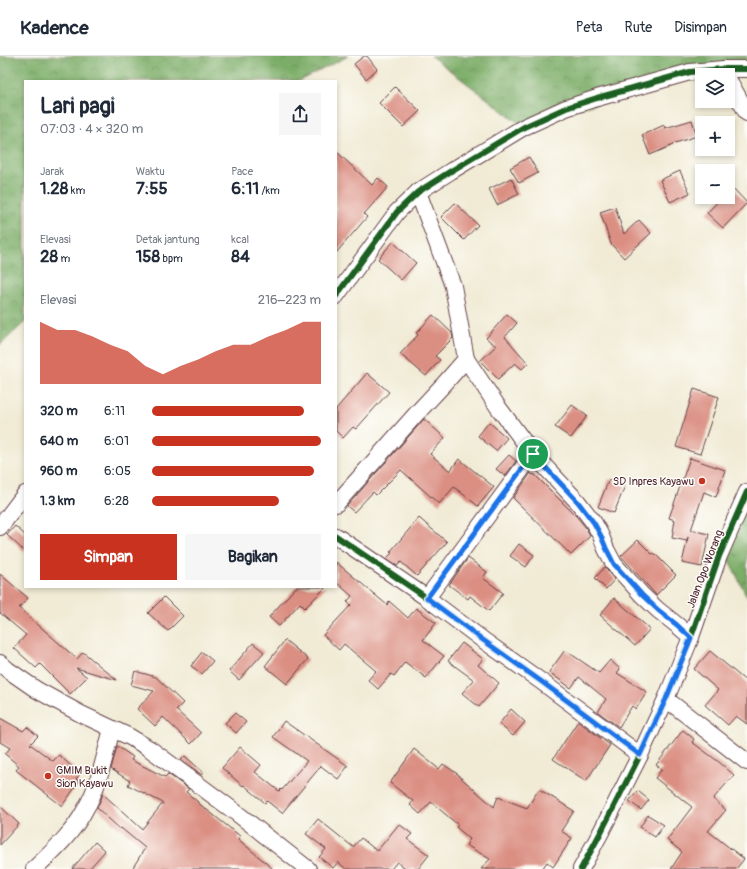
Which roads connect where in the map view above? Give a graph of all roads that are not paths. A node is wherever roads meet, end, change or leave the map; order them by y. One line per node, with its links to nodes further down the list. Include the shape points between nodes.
1 (747, 69): 3 (street)
2 (695, 72): 6 (street, via 566,108 524,127)
3 (735, 72)
4 (735, 91): 5 (street)
5 (747, 113)
6 (418, 192): 7 (street, via 397,212); 8 (street, via 453,286)
7 (337, 295)
8 (466, 359): 9 (street); 12 (street)
9 (533, 454): 15 (street); 16 (street, via 594,523 614,564 642,595)
10 (747, 492): 16 (street, Jalan Opo Worang, via 719,556)
11 (24, 495): 13 (street)
12 (337, 503)
13 (0, 527)
14 (337, 537): 15 (street)
15 (427, 598): 20 (street)
16 (691, 638): 18 (street, Jalan Opo Worang)
17 (0, 663): 19 (street, via 37,690)
18 (666, 699): 20 (street, Jalan Opo Worang); 21 (street)
19 (112, 729): 22 (street, via 87,807 61,843); 23 (street, via 130,737 165,760)
20 (640, 755): 24 (street, Jalan Opo Worang)
21 (747, 762)
22 (34, 869)
23 (308, 869)
24 (581, 869)

